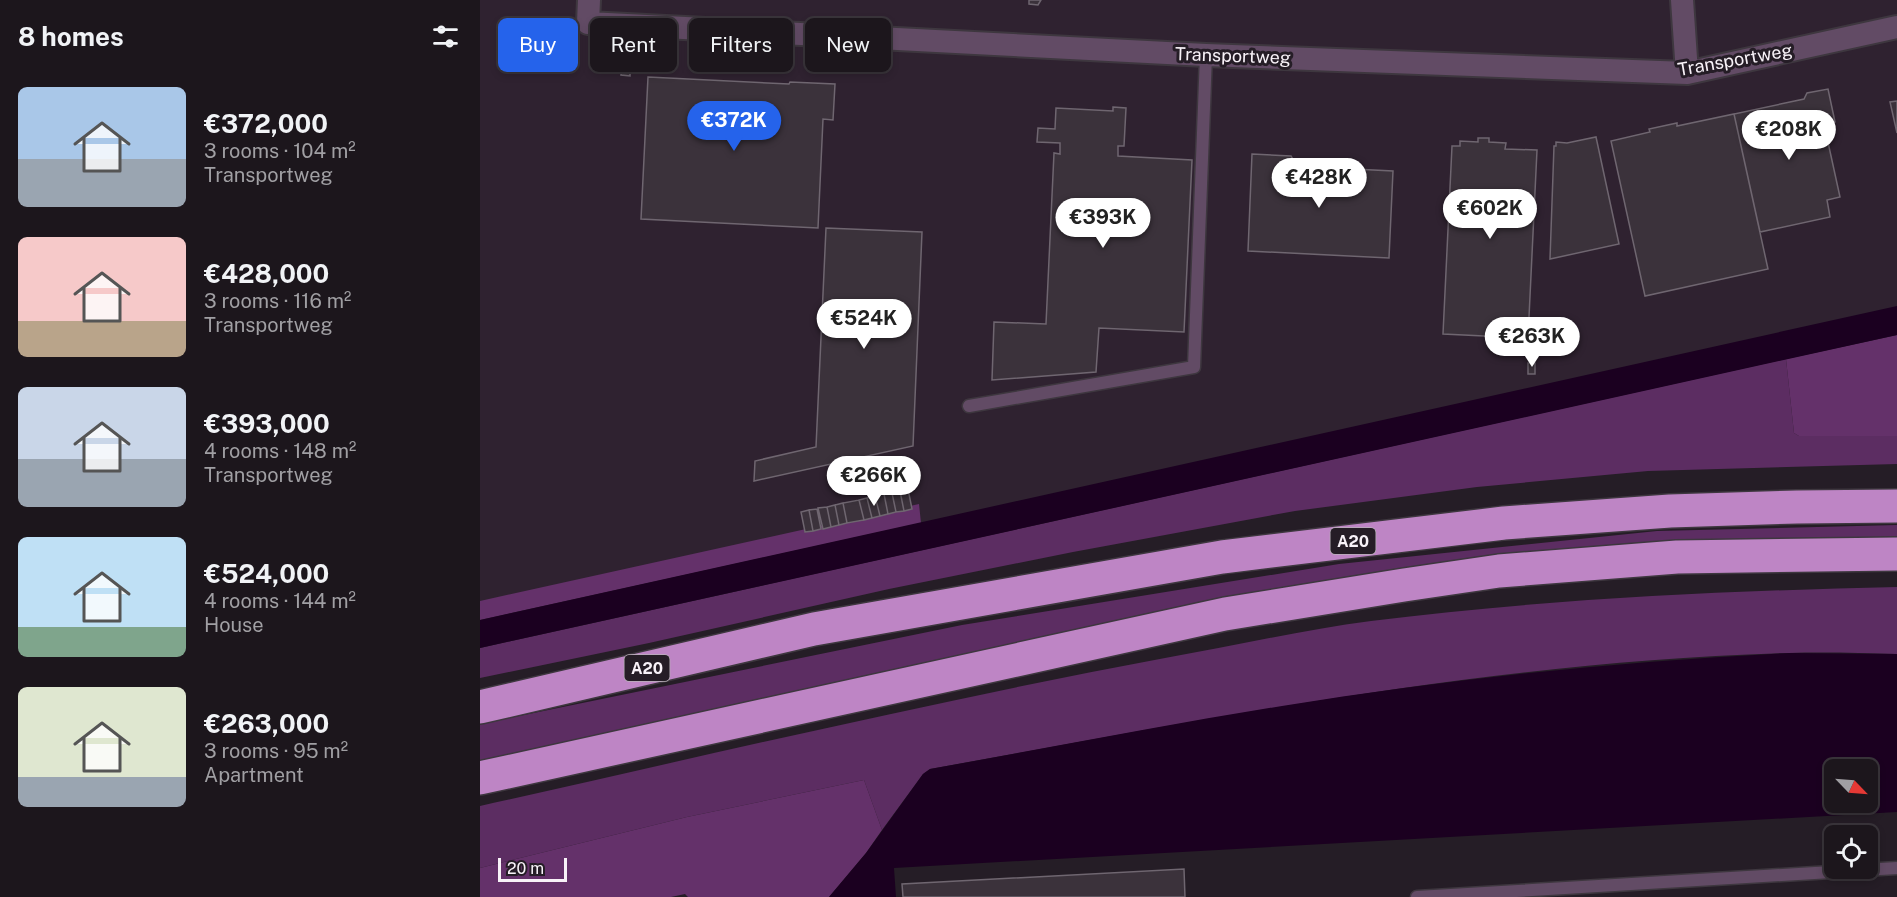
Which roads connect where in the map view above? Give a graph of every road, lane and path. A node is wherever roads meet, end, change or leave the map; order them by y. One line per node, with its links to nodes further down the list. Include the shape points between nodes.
1 (589, 0): 4 (street, Transportweg, via 588,23)
2 (1682, 0): 5 (street)
3 (1897, 27): 5 (street, Transportweg)
4 (1206, 55): 5 (street, Transportweg); 6 (lane, via 1194,367)
5 (1687, 73)
6 (969, 405)
7 (1897, 506): 9 (highway, A20, via 1670,511 1504,523 1222,557 814,628)
8 (1897, 554): 10 (highway, via 1677,557 1499,571 1404,585 1225,614)
9 (480, 707)
10 (480, 778)
11 (1897, 868): 12 (lane)
12 (1417, 897)

